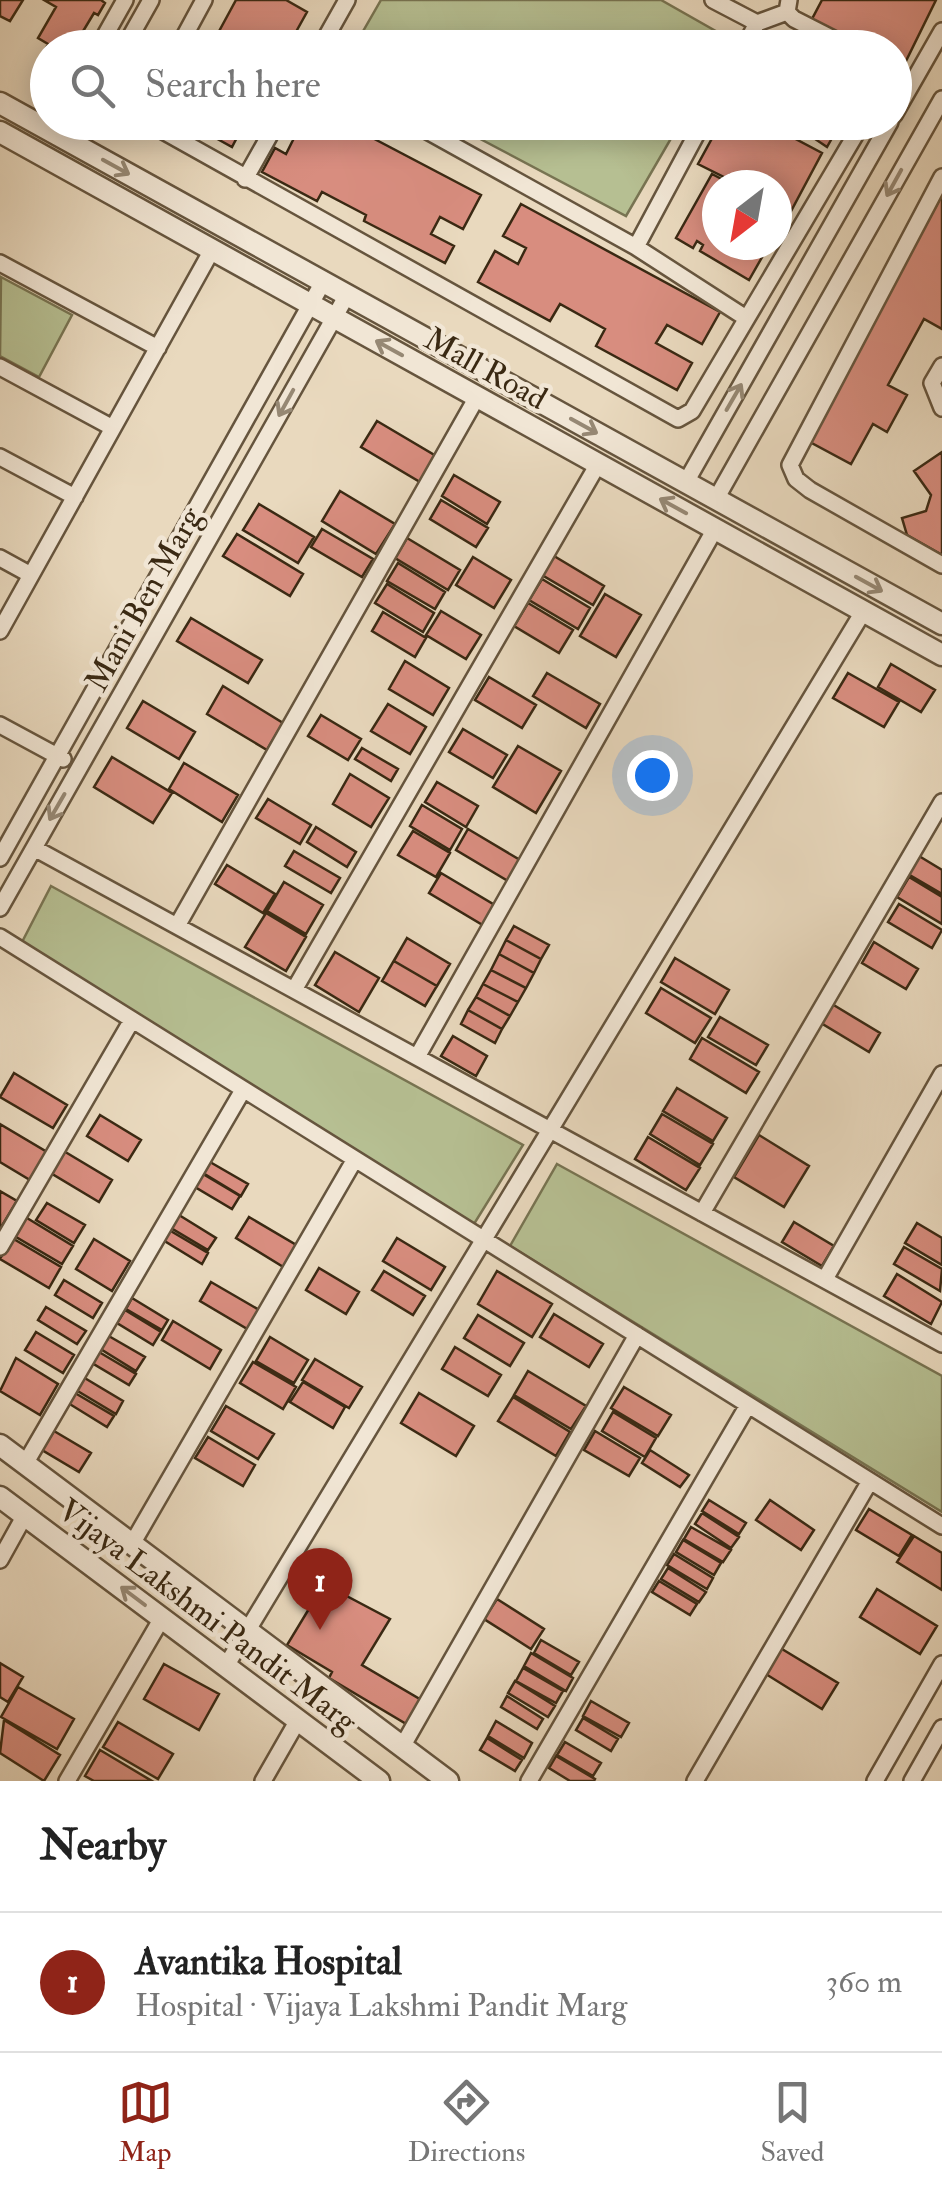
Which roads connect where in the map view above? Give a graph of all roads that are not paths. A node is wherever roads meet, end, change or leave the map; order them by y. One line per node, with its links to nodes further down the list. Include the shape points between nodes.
1 (125, 0): 8 (street)
2 (151, 0): 9 (street)
3 (204, 0): 10 (street)
4 (346, 0): 11 (street)
5 (713, 0): 7 (street)
6 (788, 6): 7 (street); 13 (street)
7 (756, 24): 12 (street)
8 (108, 30)
9 (134, 30)
10 (188, 30)
11 (330, 30)
12 (753, 30)
13 (824, 30)
14 (942, 31): 15 (street)
15 (912, 84)
16 (942, 98): 47 (street, one-way to 47)
17 (0, 103): 18 (street, Mall Road)
18 (30, 118)
19 (0, 132): 30 (street, Mall Road)
20 (73, 140): 32 (street, Mall Road, one-way to 32)
21 (178, 140): 28 (street)
22 (267, 140): 28 (street)
23 (443, 140): 29 (street)
24 (693, 140): 29 (street)
25 (852, 140): 36 (street)
26 (880, 140): 45 (street, one-way to 26)
27 (942, 178): 50 (street, via 790,466 810,490)
28 (245, 179): 36 (street, via 668,417 692,410)
29 (636, 248): 36 (street)
30 (212, 250): 34 (street, Mall Road); 37 (street)
31 (0, 263): 37 (street)
32 (323, 282): 33 (street, Mall Road); 34 (street, Mani Ben Marg)
33 (347, 295): 35 (street, Mani Ben Marg); 45 (street, Mall Road, one-way to 45)
34 (310, 304): 35 (street, Mall Road); 57 (street, Mani Ben Marg)
35 (334, 318): 40 (street, Mall Road, one-way to 35); 58 (street, Mani Ben Marg, one-way to 58)
36 (746, 318)
37 (158, 348): 42 (street)
38 (942, 366): 41 (street, via 932,384)
39 (0, 367): 42 (street)
40 (477, 397): 44 (street, Mall Road); 63 (street)
41 (942, 408)
42 (114, 428): 46 (street)
43 (0, 457): 46 (street)
44 (598, 464): 48 (street, Mall Road, one-way to 44); 65 (street)
45 (686, 482): 47 (street, Mall Road)
46 (74, 497): 51 (street)
47 (716, 499): 53 (street, Mall Road, one-way to 53)
48 (715, 530): 52 (street, Mall Road); 67 (street)
49 (0, 558): 51 (street)
50 (942, 564)
51 (31, 575): 54 (street)
52 (863, 612): 55 (street, Mall Road); 70 (street)
53 (942, 624)
54 (0, 631)
55 (942, 656)
56 (0, 725): 57 (street)
57 (57, 756): 58 (street); 61 (street, Mani Ben Marg)
58 (79, 768): 60 (street, Mani Ben Marg, one-way to 60)
59 (942, 802): 72 (street)
60 (34, 848): 62 (street, Mani Ben Marg); 63 (street)
61 (0, 858)
62 (0, 908)
63 (177, 926): 65 (street)
64 (0, 938): 66 (street)
65 (294, 990): 67 (street)
66 (132, 1020): 69 (street); 74 (street)
67 (417, 1057): 70 (street)
68 (942, 1074): 75 (street)
69 (243, 1090): 71 (street); 80 (street)
70 (550, 1130): 72 (street); 73 (street)
71 (355, 1159): 73 (street); 85 (street)
72 (702, 1213): 75 (street)
73 (484, 1240): 76 (street); 88 (street)
74 (0, 1247)
75 (825, 1279): 77 (street)
76 (637, 1336): 78 (street); 93 (street)
77 (942, 1344)
78 (748, 1405): 81 (street); 98 (street)
79 (0, 1445): 80 (street, Vijaya Lakshmi Pandit Marg)
80 (25, 1464): 85 (street, Vijaya Lakshmi Pandit Marg)
81 (870, 1481): 84 (street); 99 (street)
82 (0, 1497): 83 (street, Vijaya Lakshmi Pandit Marg)
83 (25, 1515): 86 (street); 87 (street, Vijaya Lakshmi Pandit Marg, one-way to 83)
84 (942, 1526)
85 (132, 1544): 88 (street, Vijaya Lakshmi Pandit Marg)
86 (0, 1560)
87 (162, 1618): 90 (street, Vijaya Lakshmi Pandit Marg); 94 (street)
88 (248, 1631): 90 (street); 93 (street, Vijaya Lakshmi Pandit Marg)
89 (942, 1664): 100 (street)
90 (226, 1666): 91 (street, Vijaya Lakshmi Pandit Marg)
91 (298, 1720): 95 (street); 96 (street, Vijaya Lakshmi Pandit Marg)
92 (942, 1728): 101 (street)
93 (402, 1746): 97 (street, Vijaya Lakshmi Pandit Marg)
94 (67, 1781)
95 (263, 1781)
96 (379, 1781)
97 (448, 1781)
98 (529, 1781)
99 (695, 1781)
100 (874, 1781)
101 (912, 1781)

